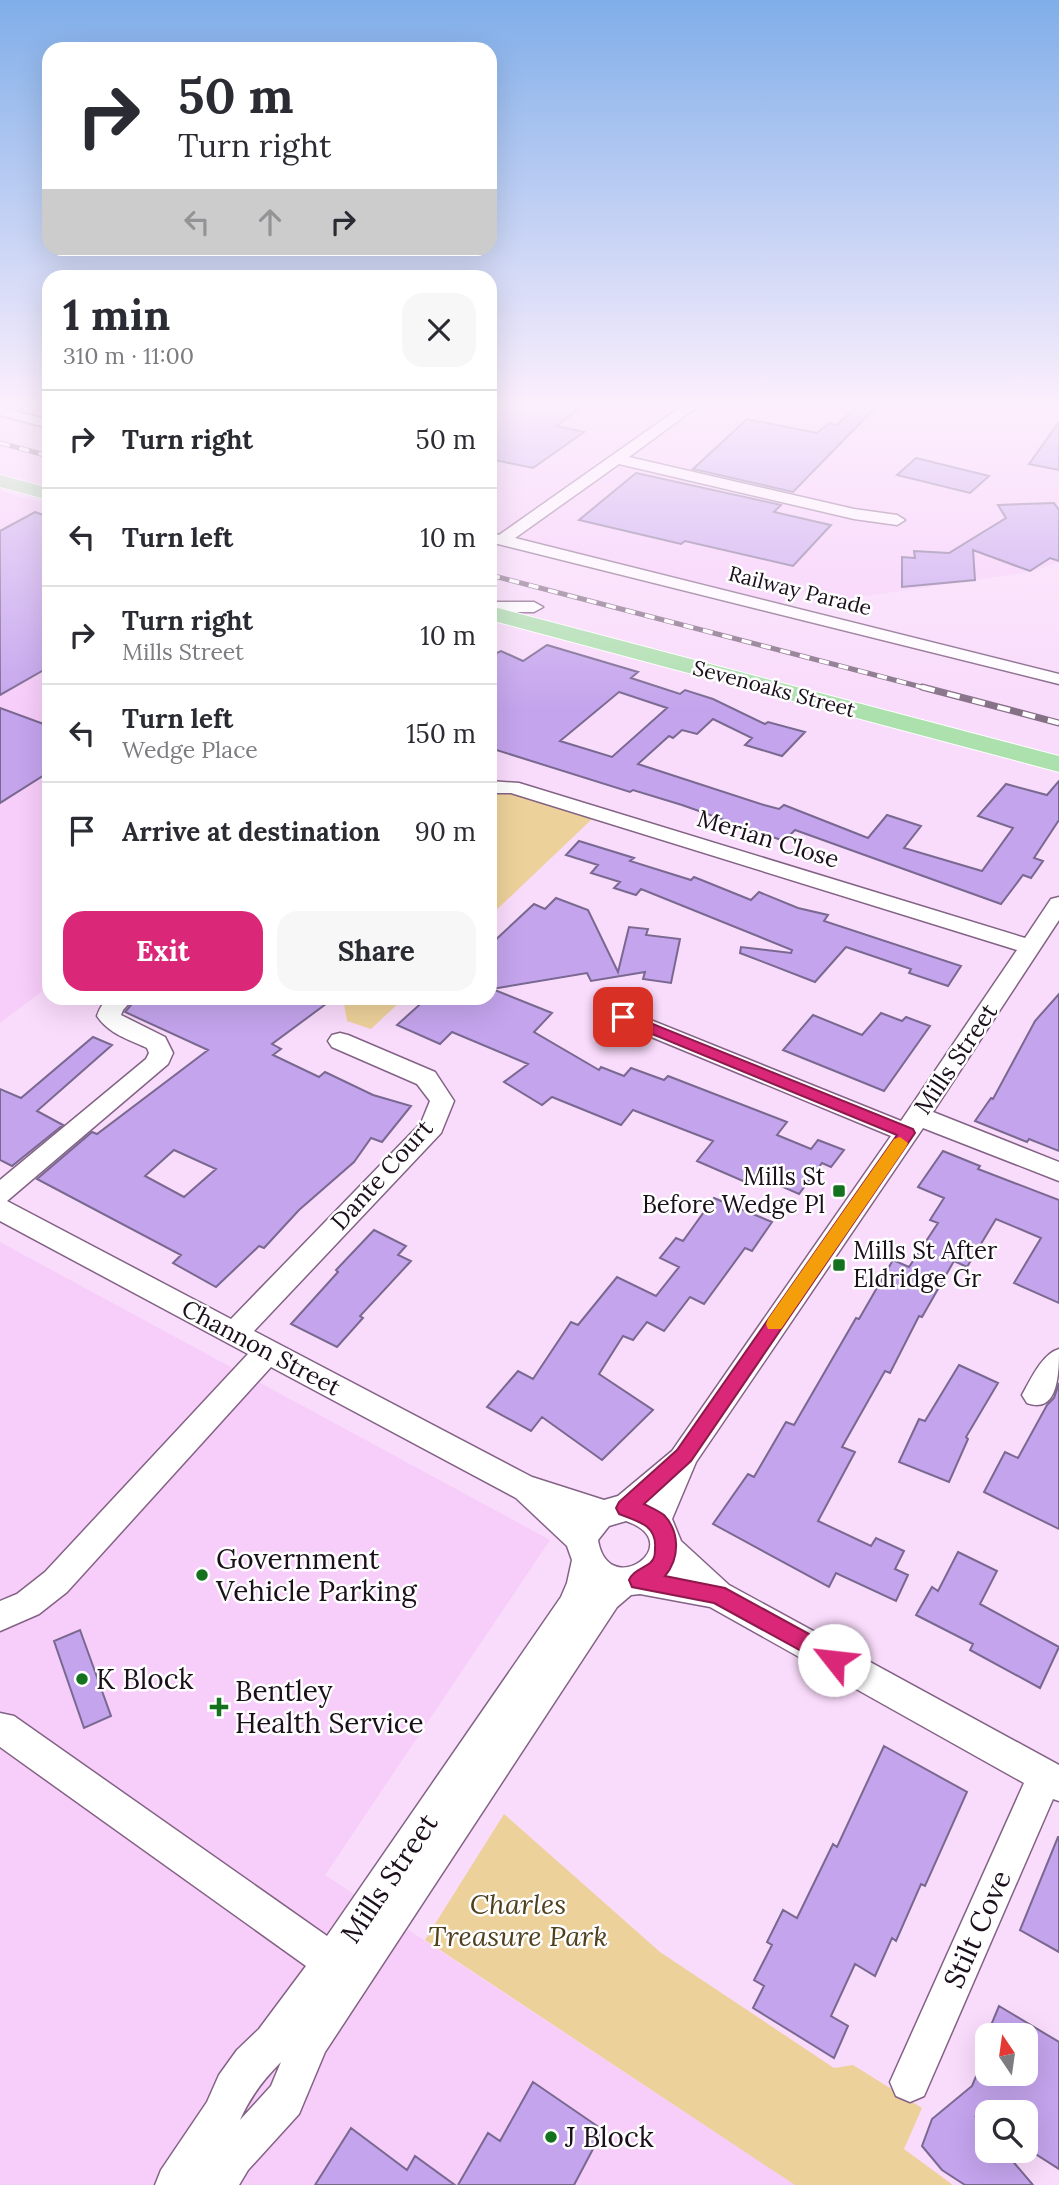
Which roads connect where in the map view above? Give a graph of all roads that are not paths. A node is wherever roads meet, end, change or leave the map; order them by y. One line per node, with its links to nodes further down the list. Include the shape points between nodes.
1 (544, 506): 4 (street)
2 (820, 506): 3 (street)
3 (897, 520)
4 (497, 537)
5 (497, 538): 10 (street, Railway Parade)
6 (497, 598): 8 (main road, Sevenoaks Street)
7 (497, 607): 8 (street)
8 (534, 607): 11 (main road, Sevenoaks Street)
9 (497, 615): 12 (main road, Sevenoaks Street)
10 (1059, 679)
11 (1059, 745)
12 (1059, 764)
13 (497, 787): 15 (street, Merian Close, via 512,787)
14 (1059, 904): 15 (street, Mills Street)
15 (1030, 947): 19 (street, Mills Street)
16 (113, 1005): 21 (street, via 109,1016 115,1024 157,1043 161,1053 156,1064)
17 (623, 1017): 19 (street)
18 (340, 1041): 23 (street, Dante Court, via 426,1078 442,1101 432,1127)
19 (913, 1124): 20 (street); 27 (street, Mills Street)
20 (1059, 1172)
21 (0, 1194)
22 (0, 1209): 23 (street, Channon Street)
23 (234, 1334): 24 (street, Channon Street)
24 (267, 1352): 28 (street, Channon Street); 34 (street, via 56,1583 28,1604)
25 (1059, 1360): 26 (street)
26 (1037, 1395)
27 (684, 1455): 29 (street, Mills Street); 30 (street, Mills Street)
28 (523, 1487): 29 (street, Channon Street); 31 (street, Channon Street)
29 (614, 1510): 30 (street, via 637,1510); 31 (street, via 593,1520)
30 (662, 1534): 32 (street, via 659,1568); 33 (street)
31 (585, 1551): 32 (street, via 603,1575); 37 (street, Mills Street, via 583,1584 572,1607)
32 (631, 1581): 33 (street); 37 (street, Mills Street, via 606,1597)
33 (718, 1594): 36 (street)
34 (0, 1616)
35 (0, 1729): 37 (street)
36 (1052, 1780): 38 (street, Stilt Cove)
37 (342, 1969): 39 (street, Mills Street, via 251,2064); 40 (street, Mills Street, via 285,2100 234,2156)
38 (910, 2082)
39 (176, 2185)
40 (215, 2185)

